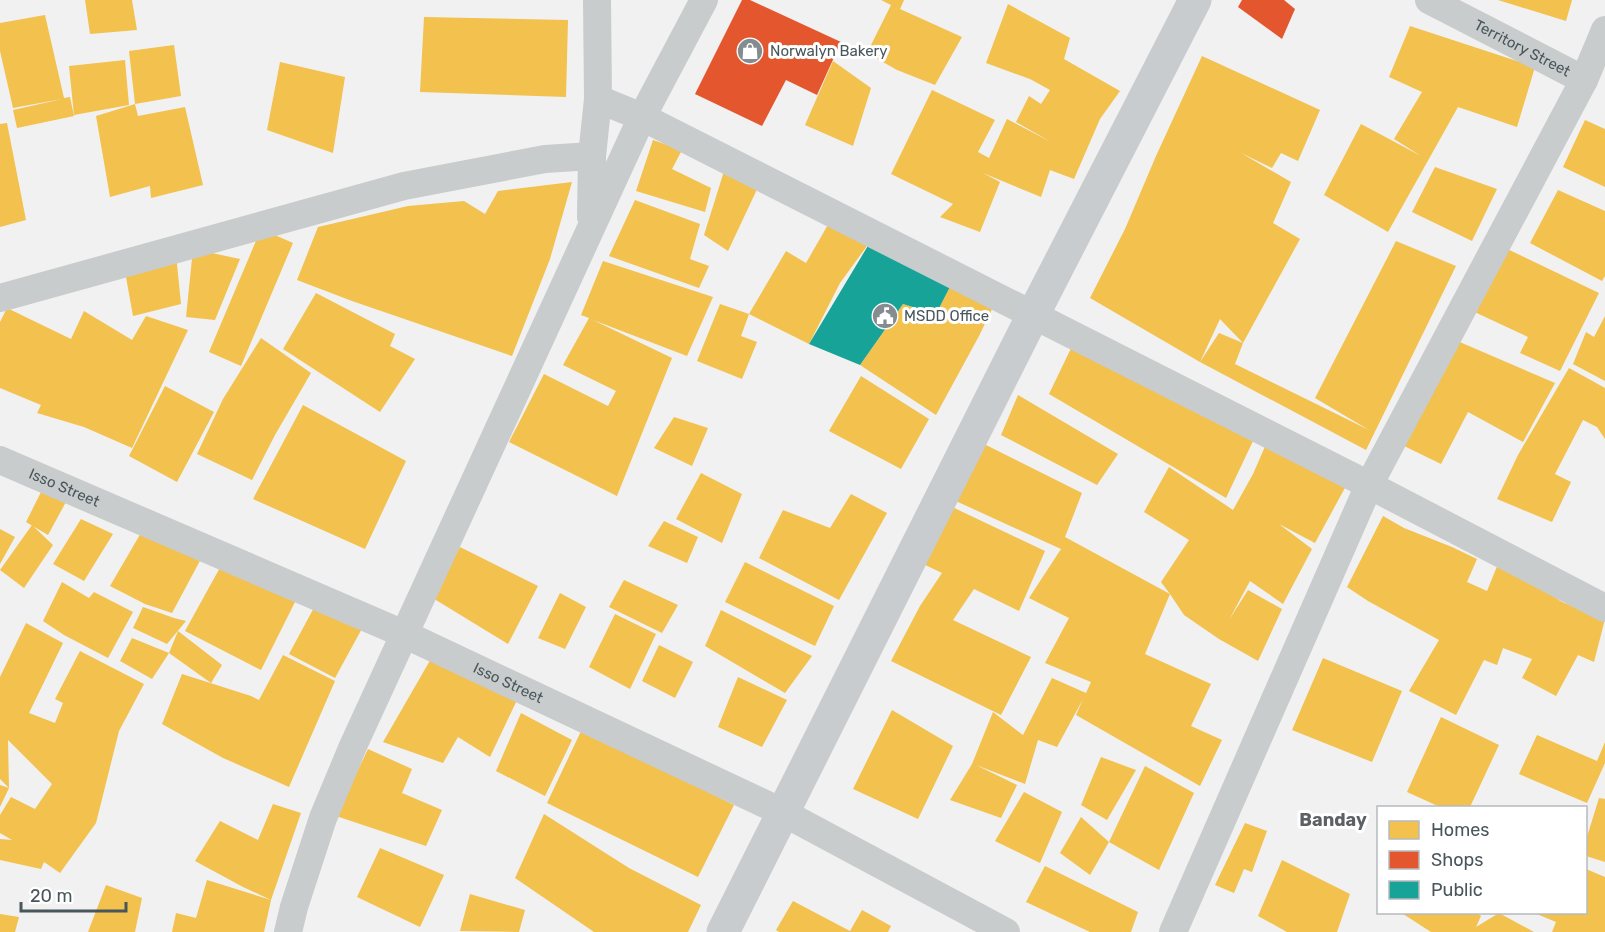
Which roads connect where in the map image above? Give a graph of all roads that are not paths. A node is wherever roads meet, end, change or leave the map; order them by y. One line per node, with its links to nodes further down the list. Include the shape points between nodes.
1 (597, 0): 7 (street)
2 (704, 0): 8 (street)
3 (1195, 0): 12 (street)
4 (1429, 0): 6 (street, Territory Street)
5 (1605, 30): 6 (street)
6 (1584, 80): 14 (street)
7 (598, 99): 8 (street); 9 (street)
8 (642, 117): 10 (street); 12 (street)
9 (592, 156): 10 (street); 11 (street, via 545,159 404,186)
10 (591, 226): 16 (street)
11 (0, 298)
12 (1033, 315): 14 (street); 17 (street)
13 (0, 460): 16 (street, Isso Street)
14 (1370, 485): 15 (street); 21 (street)
15 (1605, 608)
16 (404, 634): 17 (street, Isso Street); 18 (street, via 322,818)
17 (782, 812): 19 (street); 20 (street, Isso Street)
18 (288, 932)
19 (723, 932)
20 (1006, 932)
21 (1173, 932)

